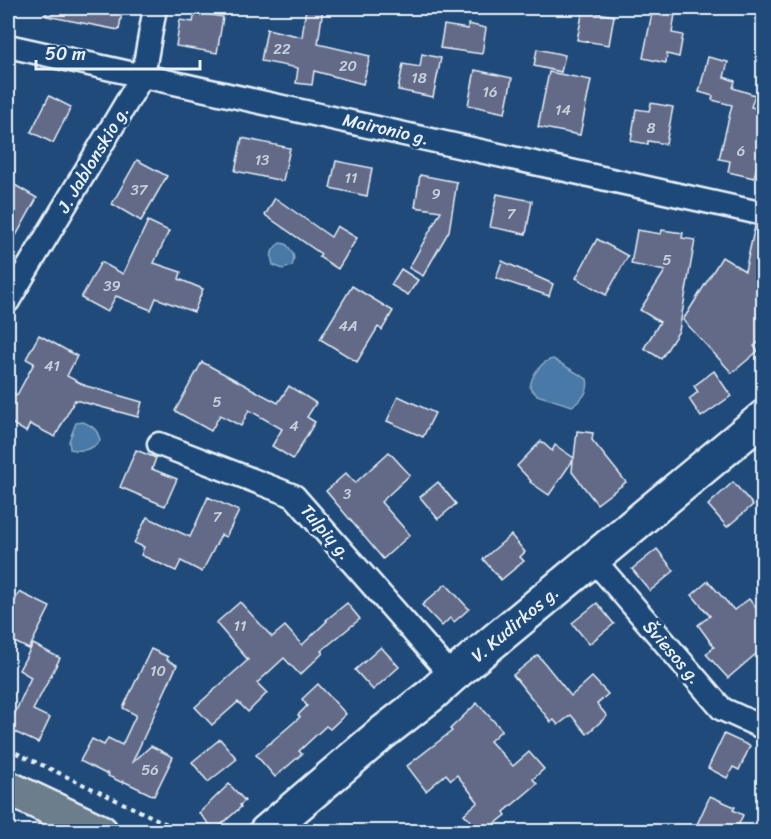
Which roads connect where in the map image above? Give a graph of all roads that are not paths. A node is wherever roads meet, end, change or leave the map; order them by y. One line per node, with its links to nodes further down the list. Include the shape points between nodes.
1 (155, 8): 3 (street, J. Jablonskio g.)
2 (8, 46): 3 (street, Maironio g.)
3 (143, 75): 4 (street, Maironio g.); 5 (street, J. Jablonskio g.)
4 (764, 214)
5 (8, 301)
6 (764, 417): 8 (main road, V. Kudirkos g.)
7 (159, 444): 9 (street, Tulpių g., via 294,496)
8 (593, 560): 9 (main road, V. Kudirkos g.); 10 (street, Šviesos g., via 722,709)
9 (452, 676): 13 (main road, V. Kudirkos g.)
10 (764, 728)
11 (8, 788): 12 (main road)
12 (101, 831)
13 (266, 831)

